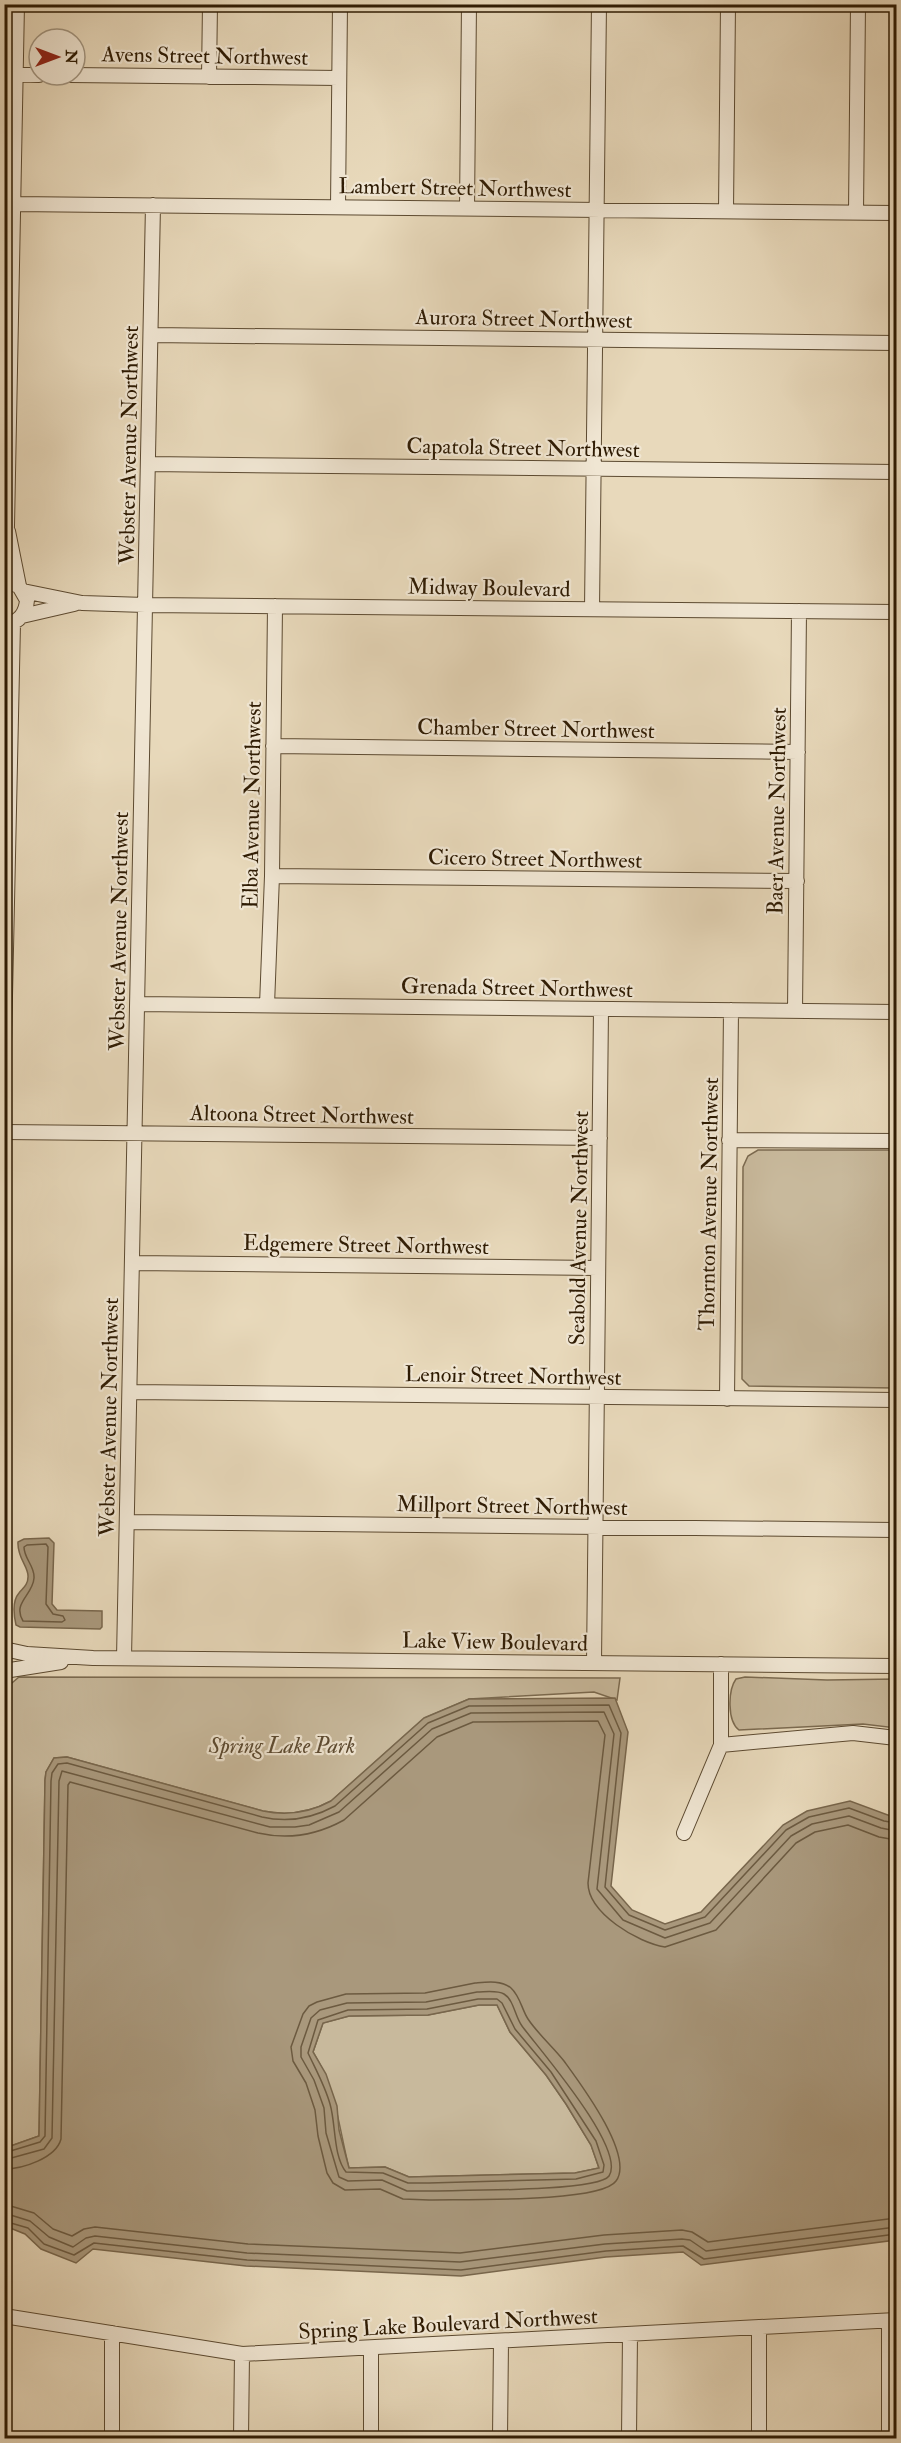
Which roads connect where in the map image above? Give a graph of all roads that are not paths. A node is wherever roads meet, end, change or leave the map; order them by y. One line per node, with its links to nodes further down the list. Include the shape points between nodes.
1 (17, 4): 8 (street)
2 (210, 4): 11 (street)
3 (340, 4): 12 (street)
4 (469, 4): 16 (street)
5 (598, 4): 17 (street)
6 (728, 4): 18 (street)
7 (858, 4): 19 (street)
8 (10, 74): 9 (street); 13 (street)
9 (27, 75)
10 (87, 75): 11 (street, Avens Street Northwest)
11 (209, 76): 12 (street, Avens Street Northwest)
12 (339, 78): 15 (street)
13 (13, 204): 14 (street, Lambert Street Northwest); 21 (street)
14 (153, 206): 15 (street, Lambert Street Northwest); 22 (street, Webster Avenue Northwest)
15 (338, 207): 16 (street, Lambert Street Northwest)
16 (467, 209): 17 (street, Lambert Street Northwest)
17 (596, 210): 18 (street, Lambert Street Northwest); 23 (street)
18 (726, 211): 19 (street, Lambert Street Northwest)
19 (855, 213): 20 (street, Lambert Street Northwest)
20 (897, 213)
21 (8, 316): 25 (street)
22 (151, 335): 23 (street, Aurora Street Northwest); 26 (street, Webster Avenue Northwest)
23 (595, 340): 24 (street, Aurora Street Northwest); 27 (street)
24 (897, 343)
25 (6, 454): 29 (street)
26 (148, 464): 27 (street, Capatola Street Northwest); 34 (street, Webster Avenue Northwest)
27 (594, 469): 28 (street, Capatola Street Northwest); 36 (street)
28 (897, 472)
29 (7, 526): 30 (street); 32 (street)
30 (4, 543)
31 (4, 581): 32 (street, Midway Boulevard)
32 (21, 588): 33 (street, Midway Boulevard); 39 (street, via 27,606)
33 (82, 603): 34 (street, Midway Boulevard); 39 (street, Midway Boulevard)
34 (145, 605): 35 (street, Midway Boulevard); 44 (street, Webster Avenue Northwest)
35 (275, 606): 36 (street, Midway Boulevard); 40 (street, Elba Avenue Northwest)
36 (592, 609): 37 (street, Midway Boulevard)
37 (800, 611): 38 (street, Midway Boulevard); 41 (street, Baer Avenue Northwest)
38 (897, 612)
39 (13, 621): 50 (street)
40 (273, 746): 41 (street, Chamber Street Northwest); 42 (street, Elba Avenue Northwest)
41 (798, 752): 43 (street, Baer Avenue Northwest)
42 (272, 876): 43 (street, Cicero Street Northwest); 45 (street, Elba Avenue Northwest)
43 (797, 881): 48 (street, Baer Avenue Northwest)
44 (137, 1004): 45 (street, Grenada Street Northwest); 52 (street, Webster Avenue Northwest)
45 (267, 1005): 46 (street, Grenada Street Northwest)
46 (601, 1009): 47 (street, Grenada Street Northwest); 53 (street, Seabold Avenue Northwest)
47 (731, 1010): 48 (street, Grenada Street Northwest); 54 (street, Thornton Avenue Northwest)
48 (795, 1011): 49 (street, Grenada Street Northwest)
49 (897, 1012)
50 (4, 1042)
51 (4, 1132): 52 (street, Altoona Street Northwest)
52 (135, 1133): 53 (street, Altoona Street Northwest); 56 (street, Webster Avenue Northwest)
53 (600, 1138): 57 (street, Seabold Avenue Northwest)
54 (729, 1140): 55 (street); 60 (street, Thornton Avenue Northwest)
55 (897, 1141)
56 (132, 1263): 57 (street, Edgemere Street Northwest); 58 (street, Webster Avenue Northwest)
57 (598, 1268): 59 (street, Seabold Avenue Northwest)
58 (130, 1392): 59 (street, Lenoir Street Northwest); 62 (street, Webster Avenue Northwest)
59 (597, 1397): 60 (street, Lenoir Street Northwest); 63 (street, Seabold Avenue Northwest)
60 (727, 1399): 61 (street, Lenoir Street Northwest)
61 (897, 1400)
62 (127, 1522): 63 (street, Millport Street Northwest); 67 (street, Webster Avenue Northwest)
63 (596, 1527): 64 (street, Millport Street Northwest); 68 (street, Seabold Avenue Northwest)
64 (897, 1530)
65 (4, 1649): 66 (street, Lake View Boulevard)
66 (93, 1658): 67 (street, Lake View Boulevard); 71 (street, Lake View Boulevard)
67 (124, 1658): 68 (street, Lake View Boulevard)
68 (594, 1663): 69 (street, Lake View Boulevard)
69 (721, 1664): 70 (street, Lake View Boulevard); 73 (street)
70 (897, 1666)
71 (4, 1671)
72 (897, 1738): 73 (street, via 853,1733)
73 (721, 1745): 74 (street)
74 (684, 1833)
75 (4, 2316): 78 (street, Spring Lake Boulevard Northwest)
76 (893, 2321): 77 (street, Spring Lake Boulevard Northwest); 89 (street)
77 (759, 2327): 79 (street, Spring Lake Boulevard Northwest); 88 (street)
78 (112, 2333): 82 (street, Spring Lake Boulevard Northwest); 83 (street)
79 (630, 2334): 80 (street, Spring Lake Boulevard Northwest); 87 (street)
80 (501, 2341): 81 (street, Spring Lake Boulevard Northwest); 86 (street)
81 (371, 2348): 82 (street, Spring Lake Boulevard Northwest); 85 (street)
82 (242, 2355): 84 (street)
83 (112, 2439)
84 (241, 2439)
85 (371, 2439)
86 (500, 2439)
87 (629, 2439)
88 (759, 2439)
89 (889, 2439)

